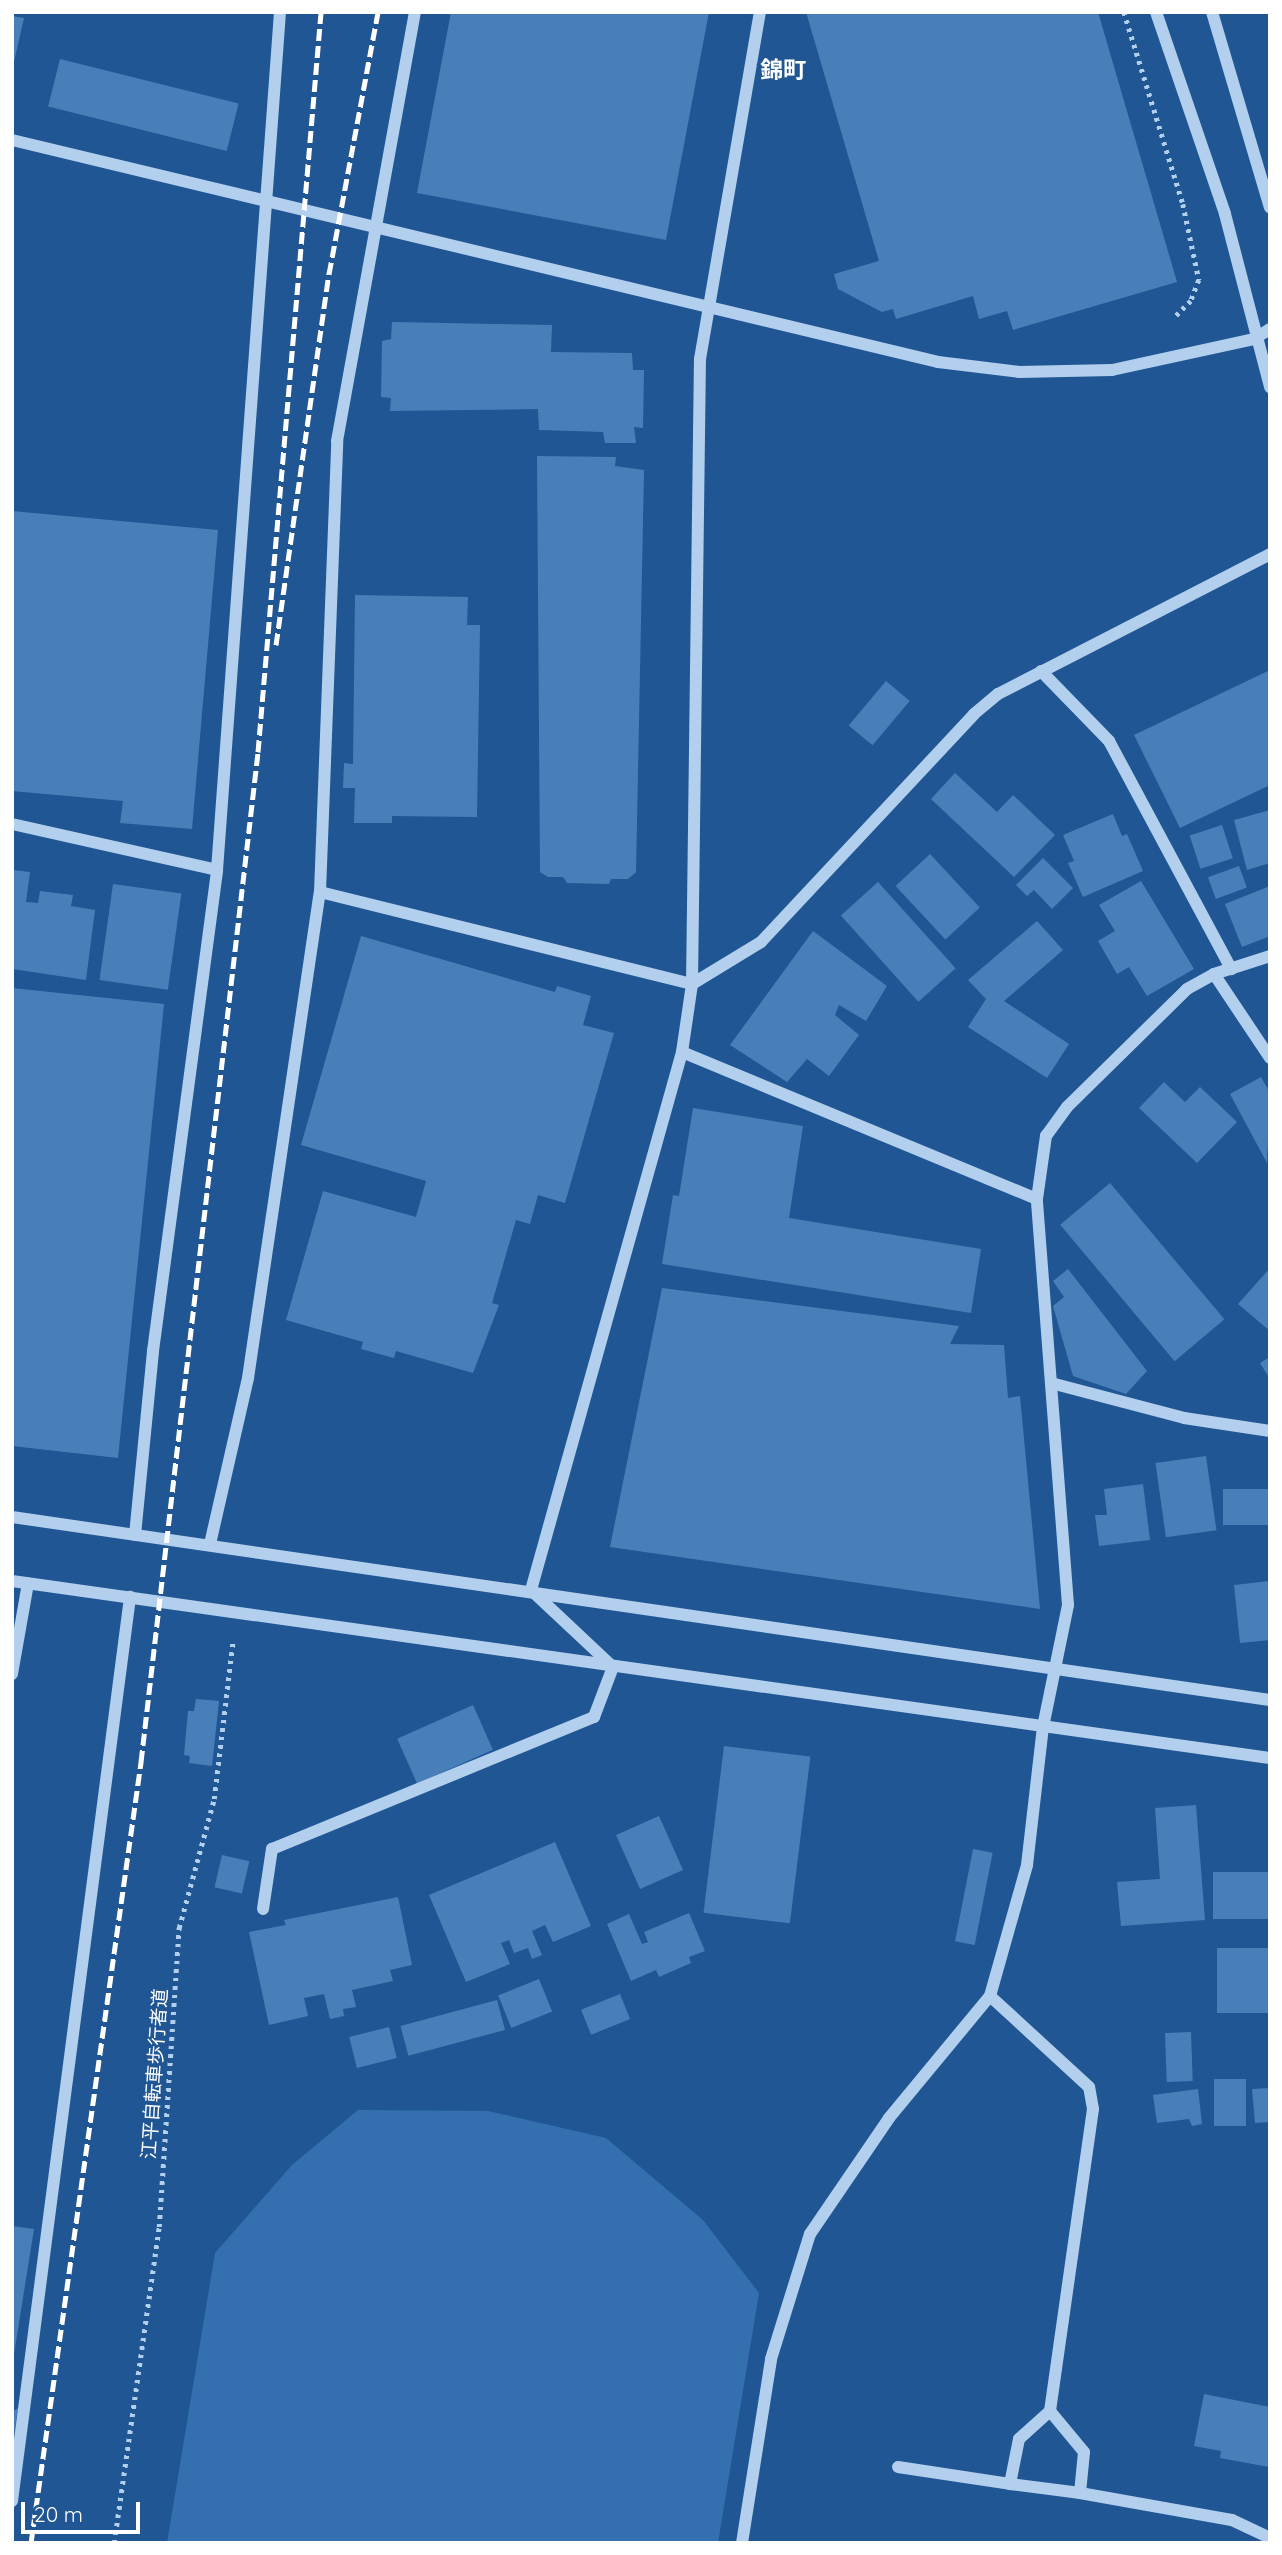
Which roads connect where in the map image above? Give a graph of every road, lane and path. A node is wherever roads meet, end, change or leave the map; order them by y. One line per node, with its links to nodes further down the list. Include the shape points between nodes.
1 (280, 12): 8 (street)
2 (415, 12): 10 (street)
3 (760, 12): 11 (street)
4 (1124, 12): 12 (path, via 1183,204 1199,281 1191,301)
5 (1156, 12): 14 (street, via 1225,214)
6 (1212, 12): 9 (street)
7 (12, 139): 8 (street)
8 (266, 197): 10 (street); 19 (street)
9 (1270, 208)
10 (373, 226): 11 (street); 20 (street, via 337,441)
11 (706, 308): 14 (street, via 937,362 1019,372 1112,370); 24 (street, via 700,359)
12 (1173, 319)
13 (1270, 328): 14 (street)
14 (1254, 339): 15 (street)
15 (1270, 387)
16 (1270, 554): 17 (street)
17 (1041, 671): 22 (street, via 1109,741); 24 (street, via 974,714 761,943)
18 (12, 824): 19 (street)
19 (217, 870): 31 (street, via 153,1351)
20 (320, 892): 24 (street); 32 (street, via 248,1378)
21 (1270, 956): 22 (street)
22 (1231, 969): 23 (street)
23 (1214, 974): 26 (street); 27 (street, via 1186,989 1067,1107 1046,1136)
24 (692, 984): 25 (street)
25 (682, 1052): 27 (street); 35 (street)
26 (1270, 1058)
27 (1037, 1199): 28 (street)
28 (1051, 1383): 29 (street, via 1184,1418); 39 (street, via 1068,1605)
29 (1270, 1431)
30 (12, 1517): 31 (street)
31 (135, 1535): 32 (street)
32 (210, 1544): 35 (street)
33 (12, 1581): 34 (street)
34 (28, 1583): 36 (street); 40 (street)
35 (531, 1590): 38 (street); 39 (street)
36 (130, 1597): 37 (street); 50 (street)
37 (236, 1611): 38 (street); 52 (path, 江平自転車歩行者道, via 214,1799 179,1928 159,2227)
38 (613, 1667): 42 (street); 44 (street, via 594,1717 272,1849)
39 (1054, 1667): 41 (street); 42 (street)
40 (12, 1674)
41 (1270, 1700)
42 (1043, 1727): 43 (street); 45 (street, via 1027,1865)
43 (1270, 1758)
44 (262, 1909)
45 (990, 1996): 46 (street, via 1089,2087 1093,2109); 53 (street, via 889,2118 810,2234 771,2359)
46 (1050, 2411): 48 (street, via 1019,2439); 49 (street, via 1084,2452)
47 (898, 2467): 48 (street)
48 (1010, 2483): 49 (street)
49 (1080, 2493): 51 (street, via 1232,2520)
50 (12, 2501)
51 (1270, 2538)
52 (114, 2543)
53 (742, 2543)

